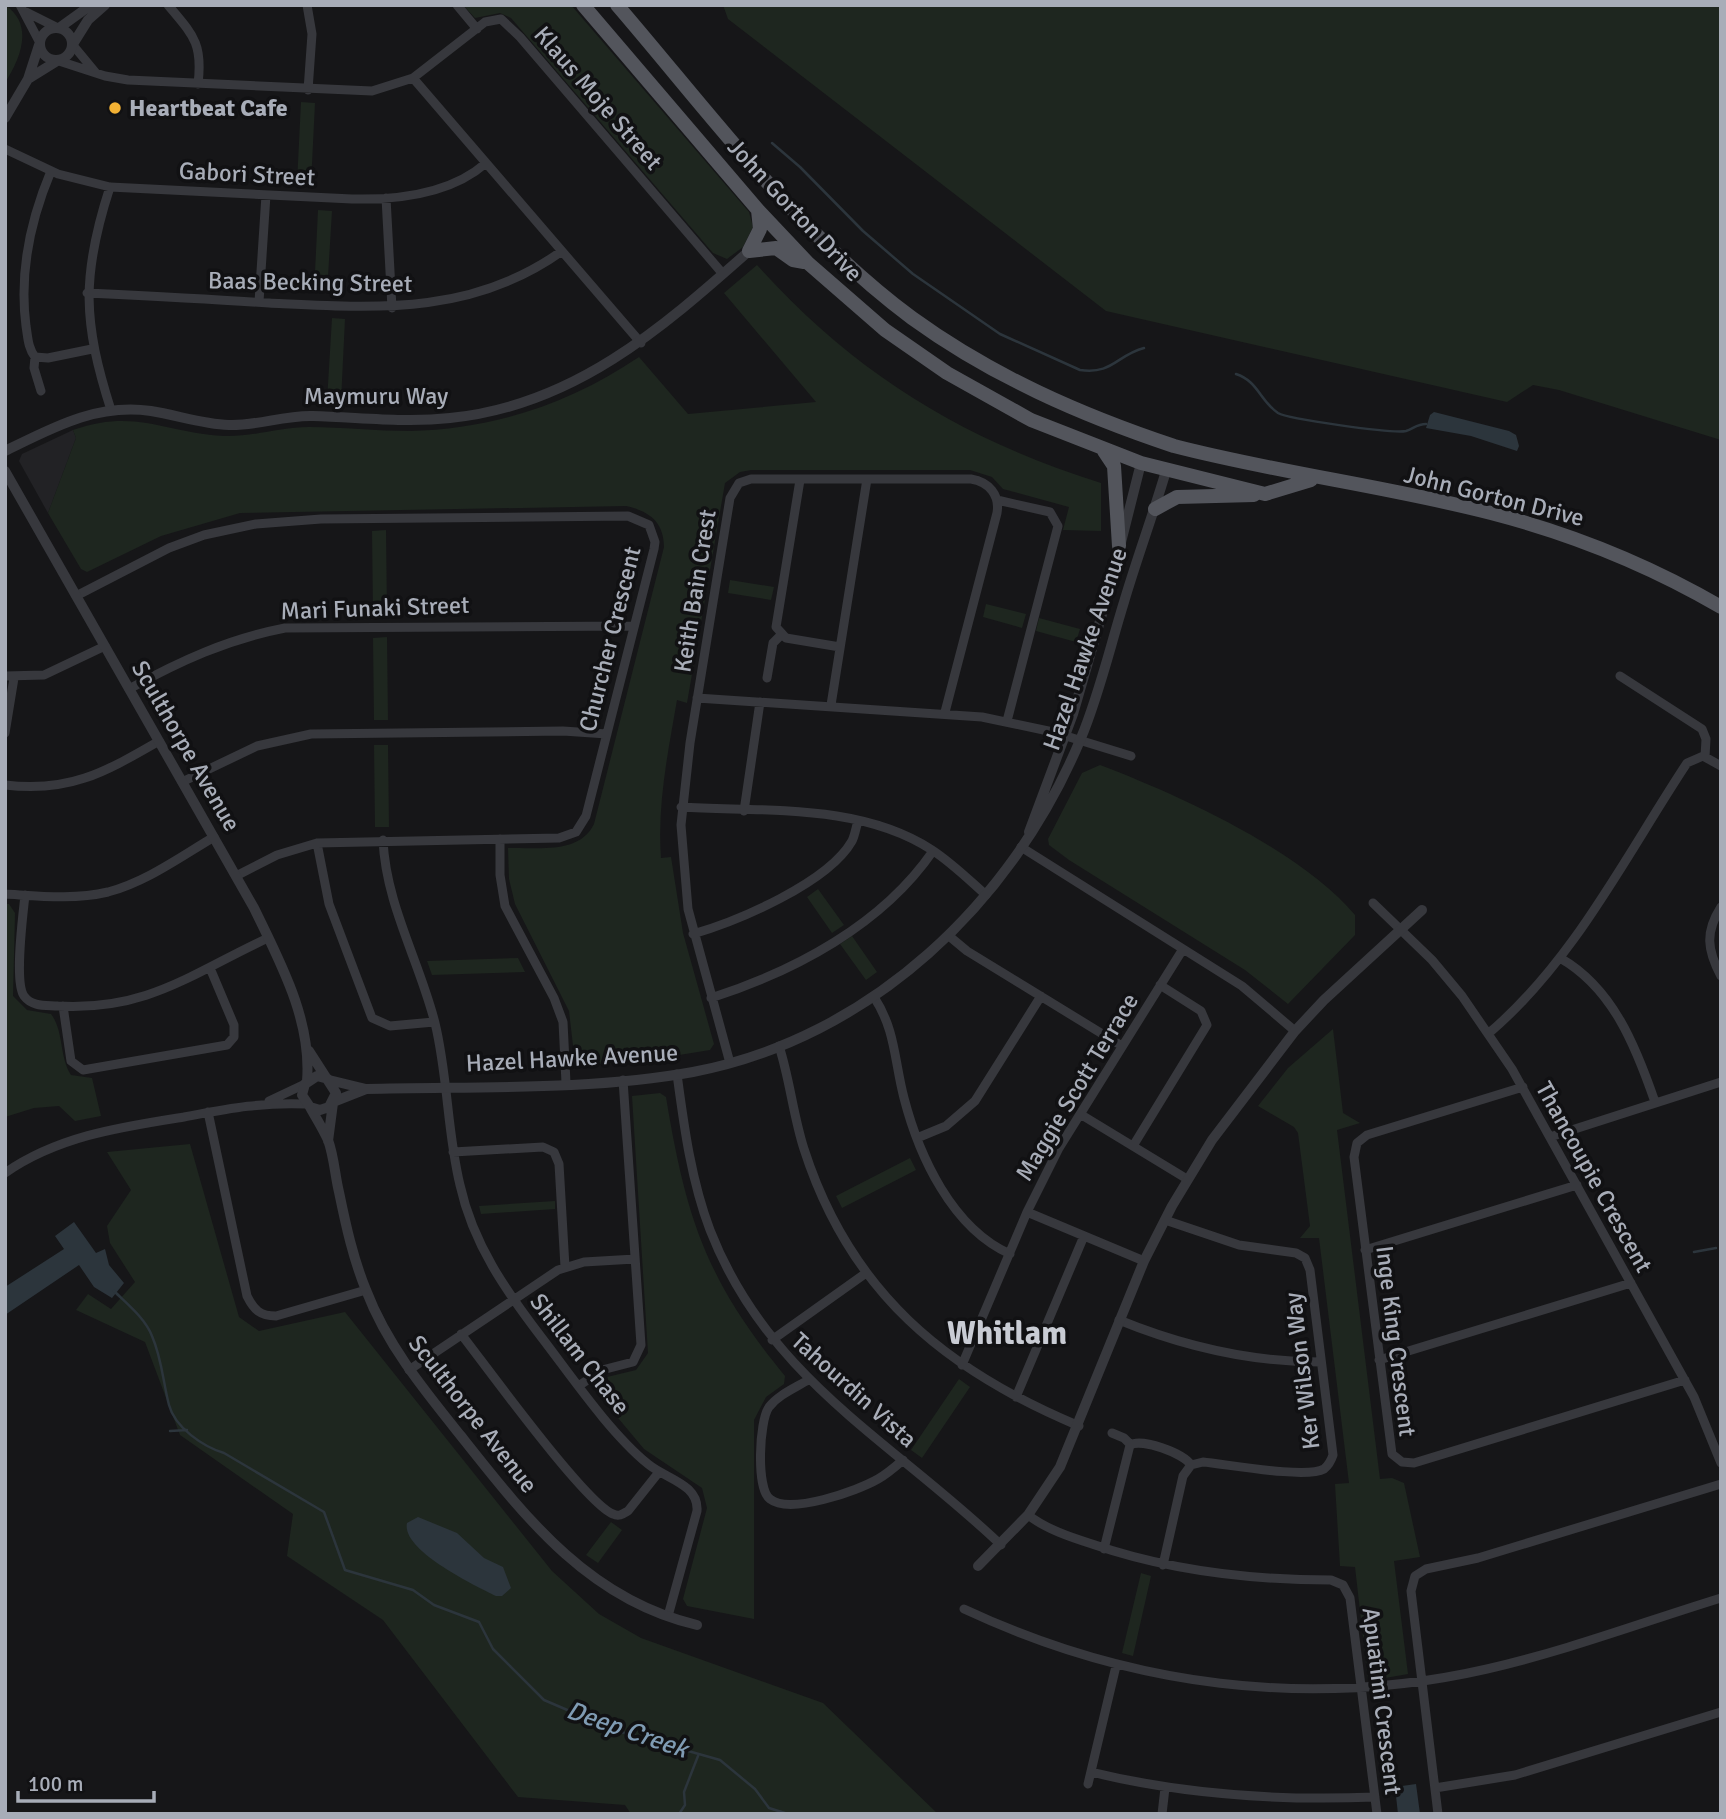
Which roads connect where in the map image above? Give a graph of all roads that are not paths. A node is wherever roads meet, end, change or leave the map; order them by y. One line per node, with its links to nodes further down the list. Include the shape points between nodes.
1 (91, 5): 9 (street)
2 (105, 5): 12 (street)
3 (168, 5): 17 (street, via 200,48)
4 (307, 5): 18 (street, via 312,34)
5 (457, 5): 10 (street)
6 (583, 5): 26 (main road, John Gorton Drive)
7 (617, 5): 39 (main road, John Gorton Drive, via 782,197 862,278 912,317 1006,378)
8 (23, 9): 9 (street); 11 (street)
9 (59, 28): 11 (street, via 48,30); 12 (street, via 70,35)
10 (477, 29): 15 (street, Klaus Moje Street); 30 (street, Klaus Moje Street, via 493,19 508,23)
11 (40, 44): 13 (street, via 45,57); 16 (street)
12 (72, 44): 13 (street, via 70,53); 14 (street)
13 (58, 61): 14 (street, Klaus Moje Street); 16 (street)
14 (97, 74): 17 (street, Klaus Moje Street)
15 (413, 78): 18 (street, Klaus Moje Street, via 372,91); 21 (street)
16 (28, 79): 19 (street)
17 (198, 84): 18 (street, Klaus Moje Street)
18 (308, 90)
19 (5, 118)
20 (5, 149): 22 (street, Gabori Street)
21 (486, 163): 25 (street, Gabori Street, via 446,186); 28 (street)
22 (51, 171): 23 (street, Gabori Street); 36 (street, via 32,223 24,278 28,338)
23 (110, 187): 24 (street, Gabori Street); 31 (street, via 92,247)
24 (266, 195): 25 (street, Gabori Street); 32 (street)
25 (386, 198): 33 (street)
26 (758, 210): 27 (main road, via 760,229); 29 (main road, John Gorton Drive)
27 (749, 250): 29 (main road, via 776,248 793,260); 30 (street, Maymuru Way)
28 (562, 251): 33 (street, Baas Becking Street, via 486,290); 34 (street)
29 (808, 263): 42 (main road, John Gorton Drive, via 885,330 947,373 1031,420)
30 (723, 274): 34 (street, Maymuru Way)
31 (88, 293): 32 (street, Baas Becking Street); 35 (street)
32 (259, 302): 33 (street, Baas Becking Street)
33 (392, 308)
34 (641, 343): 38 (street, Maymuru Way, via 554,392 467,416 409,420 310,416 231,425 150,411)
35 (92, 349): 36 (street); 38 (street)
36 (36, 357): 37 (street, via 34,368)
37 (41, 391)
38 (111, 410): 41 (street, Maymuru Way, via 65,422)
39 (1148, 438): 40 (main road, John Gorton Drive); 43 (main road)
40 (1174, 446): 45 (main road); 46 (main road, John Gorton Drive)
41 (5, 451)
42 (1104, 451): 43 (main road, John Gorton Drive); 52 (main road, via 1114,466)
43 (1141, 463): 45 (main road, John Gorton Drive); 52 (street, Hazel Hawke Avenue)
44 (5, 471): 53 (street, Sculthorpe Avenue)
45 (1166, 471): 49 (main road, John Gorton Drive); 51 (street, Hazel Hawke Avenue)
46 (1326, 479): 49 (main road, John Gorton Drive, via 1295,482); 54 (main road, John Gorton Drive, via 1549,530 1640,565)
47 (800, 480): 48 (street, Keith Bain Crest); 56 (street, via 776,622); 63 (street, Keith Bain Crest, via 745,480 732,492)
48 (867, 480): 50 (street, Keith Bain Crest, via 976,480 991,489); 58 (street)
49 (1265, 494): 51 (main road, via 1177,496)
50 (997, 500): 66 (street); 67 (street, via 1050,513 1058,526)
51 (1155, 509): 71 (street, Hazel Hawke Avenue)
52 (1119, 546): 70 (street, Hazel Hawke Avenue)
53 (76, 596): 55 (street, Churcher Crescent, via 169,548 248,526 321,519 628,516 649,525 655,542); 57 (street, Sculthorpe Avenue)
54 (1721, 607)
55 (634, 626): 62 (street, Mari Funaki Street, via 285,628 204,650); 69 (street, Churcher Crescent)
56 (781, 635): 58 (street); 61 (street, via 773,643)
57 (105, 646): 60 (street, via 54,671); 62 (street, Sculthorpe Avenue)
58 (841, 647): 65 (street)
59 (1620, 676): 74 (street, via 1702,729)
60 (10, 677): 68 (street)
61 (767, 678)
62 (129, 689): 72 (street, Sculthorpe Avenue)
63 (697, 698): 64 (street); 78 (street, Keith Bain Crest)
64 (760, 702): 65 (street); 79 (street)
65 (831, 705): 66 (street)
66 (945, 712): 67 (street)
67 (1007, 721): 70 (street)
68 (5, 733)
69 (607, 734): 76 (street, via 311,734 257,746); 83 (street, Churcher Crescent, via 580,829 567,837)
70 (1066, 735): 71 (street); 81 (street, Hazel Hawke Avenue)
71 (1081, 740): 73 (street); 81 (street, Hazel Hawke Avenue)
72 (159, 741): 76 (street, Sculthorpe Avenue); 77 (street, via 79,782 55,787)
73 (1131, 757)
74 (1705, 757): 75 (street); 100 (street, via 1687,763)
75 (1721, 765)
76 (182, 782): 82 (street, Sculthorpe Avenue)
77 (5, 785)
78 (681, 807): 79 (street); 96 (street, Keith Bain Crest, via 682,864)
79 (744, 811): 80 (street, via 830,815)
80 (858, 821): 87 (street, via 896,832); 96 (street, via 845,850 795,889 743,917)
81 (1029, 834): 86 (street, Hazel Hawke Avenue)
82 (214, 838): 88 (street, Sculthorpe Avenue); 90 (street, via 115,890 63,897)
83 (500, 839): 84 (street, Churcher Crescent); 120 (street, via 505,906 563,1021)
84 (383, 840): 85 (street, Churcher Crescent); 108 (street, Shillam Chase, via 387,885)
85 (317, 843): 88 (street, Churcher Crescent, via 276,855); 108 (street, via 329,904 372,1018 390,1026)
86 (1021, 847): 91 (street, Hazel Hawke Avenue); 99 (street)
87 (933, 851): 91 (street); 106 (street, via 880,907 833,942 770,976)
88 (236, 876): 98 (street, Sculthorpe Avenue)
89 (5, 894): 90 (street)
90 (24, 895): 107 (street, via 21,990 32,1003)
91 (986, 895): 97 (street, Hazel Hawke Avenue)
92 (1373, 903): 95 (street, Thancoupie Crescent)
93 (1721, 907): 102 (street, via 1708,942)
94 (1422, 909): 95 (street)
95 (1401, 931): 109 (street); 110 (street, Thancoupie Crescent, via 1439,969)
96 (693, 934): 106 (street, Keith Bain Crest)
97 (949, 936): 104 (street); 105 (street, Hazel Hawke Avenue)
98 (268, 938): 101 (street); 113 (street, Sculthorpe Avenue)
99 (1183, 949): 103 (street, Maggie Scott Terrace); 109 (street, via 1242,986)
100 (1560, 958): 110 (street); 125 (street, via 1576,967 1620,1018)
101 (210, 968): 107 (street, via 138,999); 107 (street, via 234,1025 234,1037 227,1045 83,1070 71,1061)
102 (1721, 976)
103 (1160, 985): 112 (street, Maggie Scott Terrace); 133 (street, via 1201,1011 1207,1025)
104 (1041, 996): 112 (street); 131 (street, via 975,1101 946,1126)
105 (874, 997): 111 (street, Hazel Hawke Avenue); 131 (street, via 892,1031)
106 (711, 998): 114 (street, Keith Bain Crest)
107 (63, 1006)
108 (434, 1022): 121 (street, Shillam Chase)
109 (1295, 1031): 136 (street, via 1238,1101)
110 (1489, 1033): 122 (street, Thancoupie Crescent)
111 (779, 1046): 114 (street, Hazel Hawke Avenue); 146 (street, via 804,1150)
112 (1122, 1046): 129 (street, Maggie Scott Terrace)
113 (309, 1051): 116 (street, Sculthorpe Avenue); 119 (street, Sculthorpe Avenue)
114 (730, 1063): 115 (street, Hazel Hawke Avenue)
115 (677, 1074): 117 (street, Hazel Hawke Avenue); 152 (street, Tahourdin Vista, via 695,1181 709,1229 733,1281)
116 (329, 1079): 119 (street, via 317,1076); 123 (street, Hazel Hawke Avenue); 126 (street, via 336,1093)
117 (623, 1080): 120 (street, Hazel Hawke Avenue); 143 (street)
118 (1721, 1082): 125 (street)
119 (306, 1083): 124 (street); 127 (street, via 302,1095)
120 (566, 1083): 121 (street, Hazel Hawke Avenue)
121 (446, 1086): 123 (street, Hazel Hawke Avenue); 134 (street, Shillam Chase)
122 (1522, 1087): 130 (street, Thancoupie Crescent); 141 (street, Inge King Crescent, via 1359,1140 1354,1157)
123 (366, 1089): 126 (street, Hazel Hawke Avenue)
124 (267, 1102): 127 (street); 128 (street)
125 (1655, 1102): 130 (street)
126 (333, 1103): 127 (street, via 324,1109); 132 (street, Sculthorpe Avenue)
127 (308, 1106): 132 (street, Sculthorpe Avenue)
128 (208, 1112): 135 (street, via 92,1133 47,1150); 148 (street, via 253,1307 276,1316)
129 (1080, 1114): 133 (street); 138 (street, Maggie Scott Terrace)
130 (1550, 1137): 137 (street, Thancoupie Crescent)
131 (917, 1138): 142 (street, via 935,1176 965,1219 988,1242)
132 (328, 1141): 148 (street, Sculthorpe Avenue, via 346,1229)
133 (1133, 1146): 136 (street)
134 (453, 1152): 145 (street, via 543,1147 554,1152 559,1164); 149 (street, Shillam Chase, via 478,1240)
135 (5, 1174)
136 (1187, 1179): 139 (street)
137 (1577, 1185): 141 (street); 147 (street, Thancoupie Crescent)
138 (1027, 1212): 140 (street); 142 (street, Maggie Scott Terrace)
139 (1165, 1220): 144 (street); 154 (street, Ker Wilson Way, via 1213,1238 1303,1257 1310,1270)
140 (1084, 1236): 144 (street); 160 (street)
141 (1365, 1250): 153 (street, Inge King Crescent)
142 (1010, 1254): 155 (street, Maggie Scott Terrace)
143 (635, 1258): 145 (street); 159 (street, via 639,1354 628,1366 602,1370)
144 (1144, 1261): 150 (street)
145 (565, 1267): 149 (street)
146 (866, 1273): 152 (street); 155 (street, via 914,1326)
147 (1631, 1283): 153 (street); 158 (street, Thancoupie Crescent)
148 (366, 1290): 156 (street, Sculthorpe Avenue)
149 (513, 1299): 151 (street); 159 (street, Shillam Chase)
150 (1119, 1320): 154 (street, via 1171,1340 1238,1357); 161 (street)
151 (461, 1334): 156 (street); 167 (street, via 584,1490 612,1514 628,1511)
152 (772, 1340): 157 (street, Tahourdin Vista)
153 (1379, 1360): 158 (street, Inge King Crescent, via 1390,1447 1397,1459 1409,1464)
154 (1321, 1362): 166 (street, Ker Wilson Way, via 1332,1455 1325,1468 1276,1471 1203,1462)
155 (962, 1365): 160 (street)
156 (409, 1370): 176 (street, Sculthorpe Avenue, via 552,1545 608,1588)
157 (808, 1380): 164 (street, Tahourdin Vista); 164 (street, via 776,1400 765,1414 762,1486 769,1499 780,1503 829,1498 876,1480)
158 (1685, 1380): 165 (street, Thancoupie Crescent)
159 (580, 1385): 167 (street, Shillam Chase, via 625,1441)
160 (1016, 1397): 161 (street)
161 (1079, 1426): 169 (street, via 1060,1467)
162 (1112, 1433): 163 (street)
163 (1130, 1444): 166 (street, via 1138,1442 1180,1454); 171 (street)
164 (903, 1460): 170 (street, Tahourdin Vista)
165 (1721, 1463)
166 (1191, 1465): 172 (street, via 1183,1476)
167 (659, 1472): 176 (street, Shillam Chase, via 693,1492 698,1503)
168 (1721, 1484): 179 (street, via 1421,1571 1411,1589)
169 (1028, 1515): 170 (street); 171 (street, Apuatimi Crescent)
170 (1001, 1545): 173 (street)
171 (1104, 1549): 172 (street, Apuatimi Crescent)
172 (1163, 1564): 180 (street, Apuatimi Crescent, via 1273,1580 1331,1580 1343,1585 1350,1598)
173 (978, 1566)
174 (1721, 1598): 179 (street, via 1511,1662)
175 (964, 1609): 178 (street, via 1062,1650)
176 (668, 1616): 177 (street, Sculthorpe Avenue)
177 (697, 1625)
178 (1115, 1666): 180 (street, via 1237,1687); 182 (street)
179 (1422, 1680): 180 (street); 185 (street)
180 (1361, 1688): 186 (street, Apuatimi Crescent)
181 (1721, 1712): 185 (street, via 1515,1775)
182 (1091, 1772): 183 (street); 184 (street)
183 (1088, 1784)
184 (1165, 1788): 186 (street, via 1235,1796); 187 (street)
185 (1435, 1788): 189 (street)
186 (1375, 1797): 188 (street, Apuatimi Crescent)
187 (1162, 1814)
188 (1377, 1814)
189 (1438, 1814)

